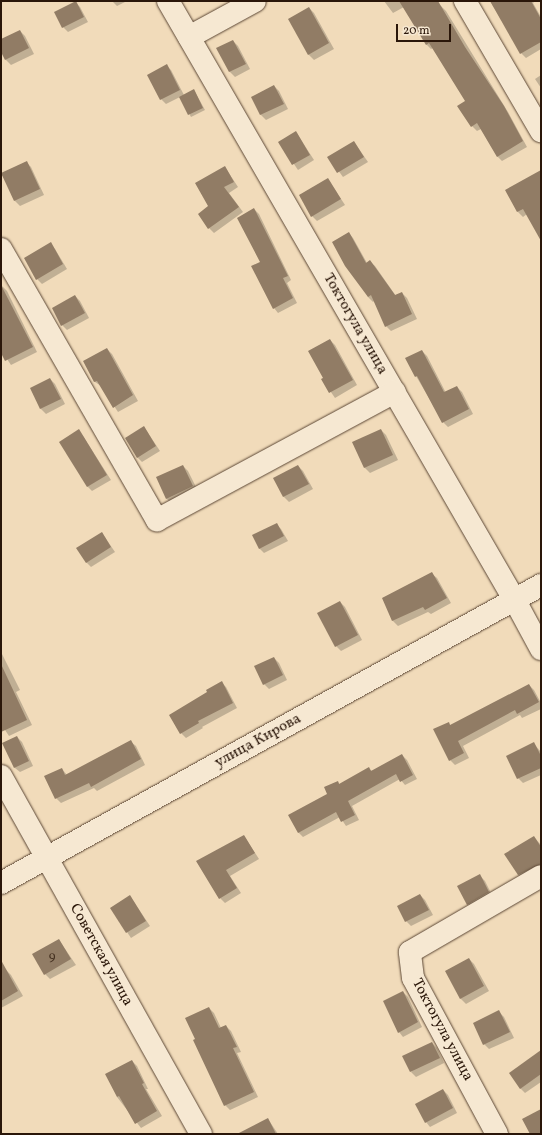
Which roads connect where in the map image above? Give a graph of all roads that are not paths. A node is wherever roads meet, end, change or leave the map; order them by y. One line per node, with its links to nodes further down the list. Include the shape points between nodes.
1 (168, 1): 4 (street, Токтогула улица)
2 (255, 1): 4 (street)
3 (465, 1): 5 (street)
4 (189, 37): 7 (street, Токтогула улица)
5 (541, 131)
6 (1, 249): 7 (street, via 157,520)
7 (394, 392): 9 (street, Токтогула улица)
8 (541, 585): 9 (street, улица Кирова)
9 (514, 599): 10 (street, Токтогула улица); 12 (street, улица Кирова)
10 (541, 649)
11 (1, 776): 12 (street, Советская улица)
12 (47, 858): 14 (street, улица Кирова); 15 (street, Советская улица)
13 (541, 876): 16 (street, Токтогула улица, via 410,952 413,978)
14 (1, 883)
15 (201, 1134)
16 (497, 1134)

